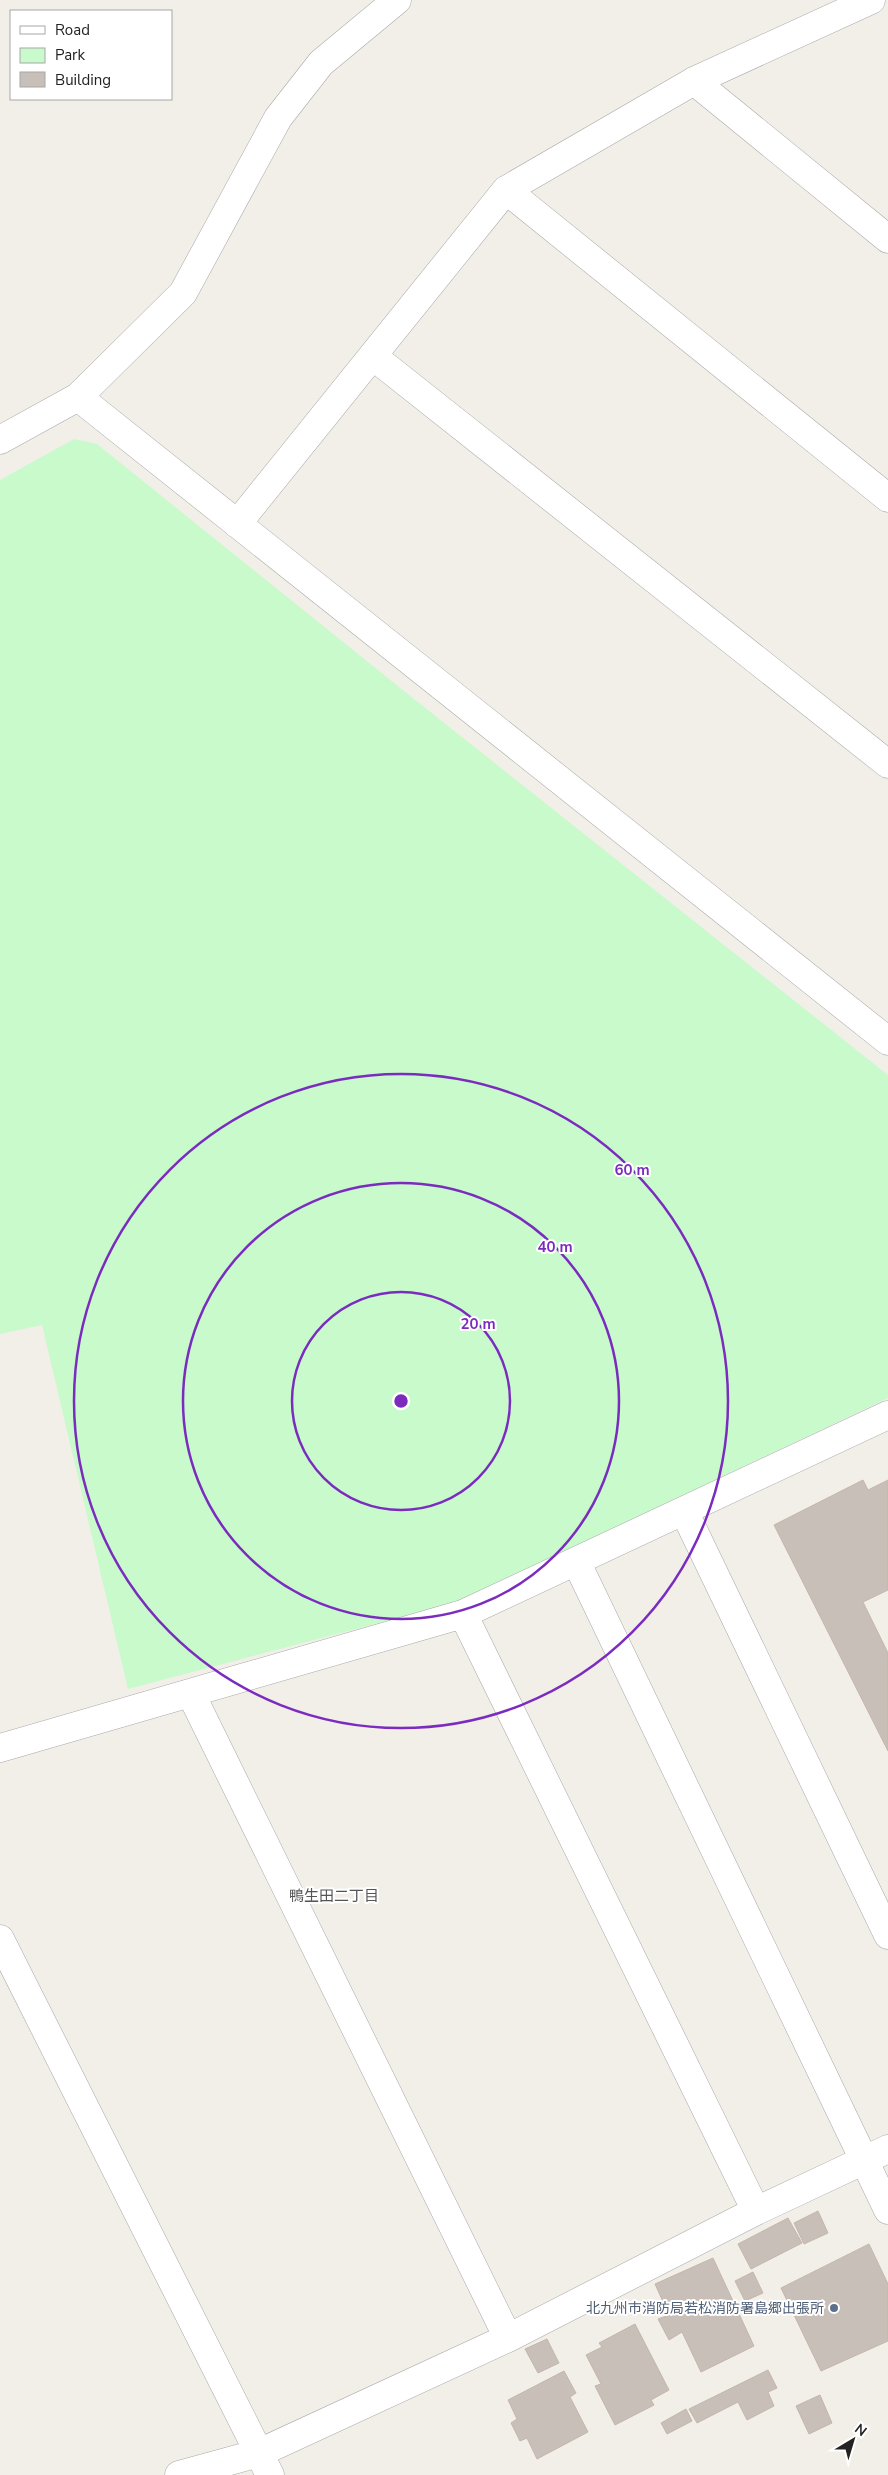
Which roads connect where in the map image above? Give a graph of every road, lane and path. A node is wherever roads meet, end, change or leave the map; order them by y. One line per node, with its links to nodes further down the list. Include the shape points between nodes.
1 (397, 0): 7 (street, via 321,63 278,118 183,293)
2 (871, 0): 3 (street)
3 (694, 81): 4 (street); 5 (street)
4 (506, 190): 6 (street); 9 (street)
5 (888, 239)
6 (374, 357): 10 (street); 11 (street)
7 (78, 397): 8 (street); 10 (street)
8 (0, 440)
9 (885, 488)
10 (237, 524): 12 (street)
11 (888, 764)
12 (888, 1041)
13 (888, 1415): 14 (street)
14 (684, 1511): 15 (street); 19 (street)
15 (576, 1561): 16 (street); 22 (street)
16 (463, 1614): 17 (street); 24 (street)
17 (191, 1694): 18 (street); 25 (street)
18 (0, 1748)
19 (885, 1923)
20 (0, 1939): 26 (street)
21 (888, 2149): 22 (street)
22 (864, 2161): 23 (street); 24 (street)
23 (888, 2210)
24 (756, 2211): 25 (street)
25 (508, 2338): 26 (street)
26 (264, 2464): 27 (street)
27 (179, 2475)

